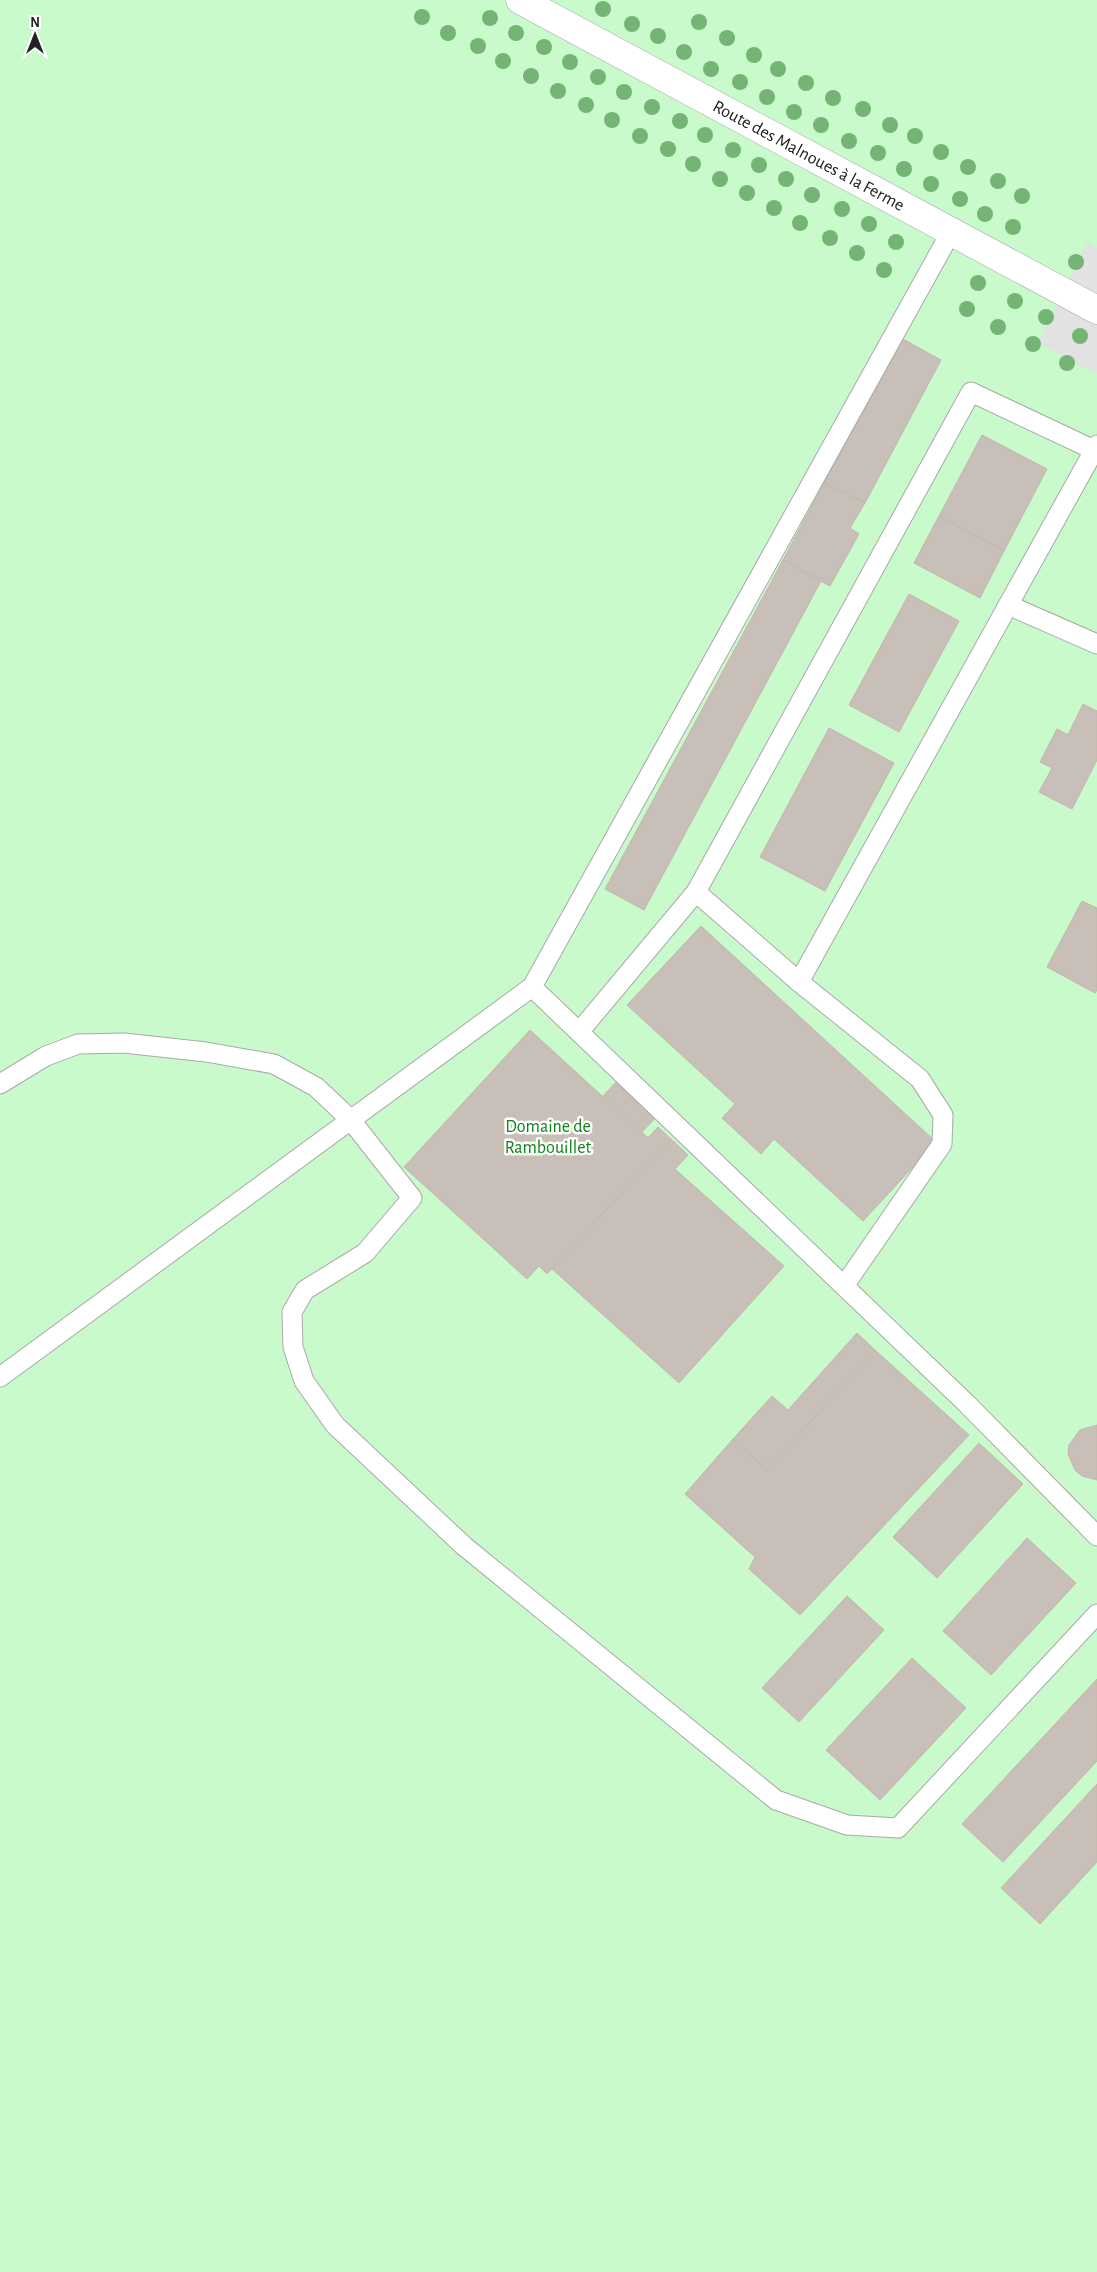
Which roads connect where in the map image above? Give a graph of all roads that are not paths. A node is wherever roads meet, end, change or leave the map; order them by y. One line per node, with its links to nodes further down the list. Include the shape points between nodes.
1 (520, 0): 2 (street, Route des Malnoues à la Ferme)
2 (951, 232): 3 (street, Route des Malnoues à la Ferme); 9 (lane)
3 (1097, 310)
4 (1096, 447): 5 (lane); 7 (lane, via 971,392)
5 (1008, 605): 6 (lane); 8 (lane)
6 (1097, 644)
7 (696, 892): 8 (lane); 10 (lane)
8 (799, 982): 13 (lane, via 920,1079 944,1115 942,1144)
9 (532, 986): 10 (lane); 12 (lane)
10 (579, 1032): 13 (lane)
11 (0, 1084): 12 (lane, via 46,1056 78,1044 133,1044 274,1064 316,1087)
12 (350, 1119): 14 (lane); 16 (lane, via 412,1198 364,1253 304,1290 292,1312 293,1347 304,1381 335,1425 464,1546 776,1800 847,1825 898,1828)
13 (844, 1286): 15 (lane, via 966,1403)
14 (0, 1376)
15 (1097, 1536)
16 (1097, 1614)

